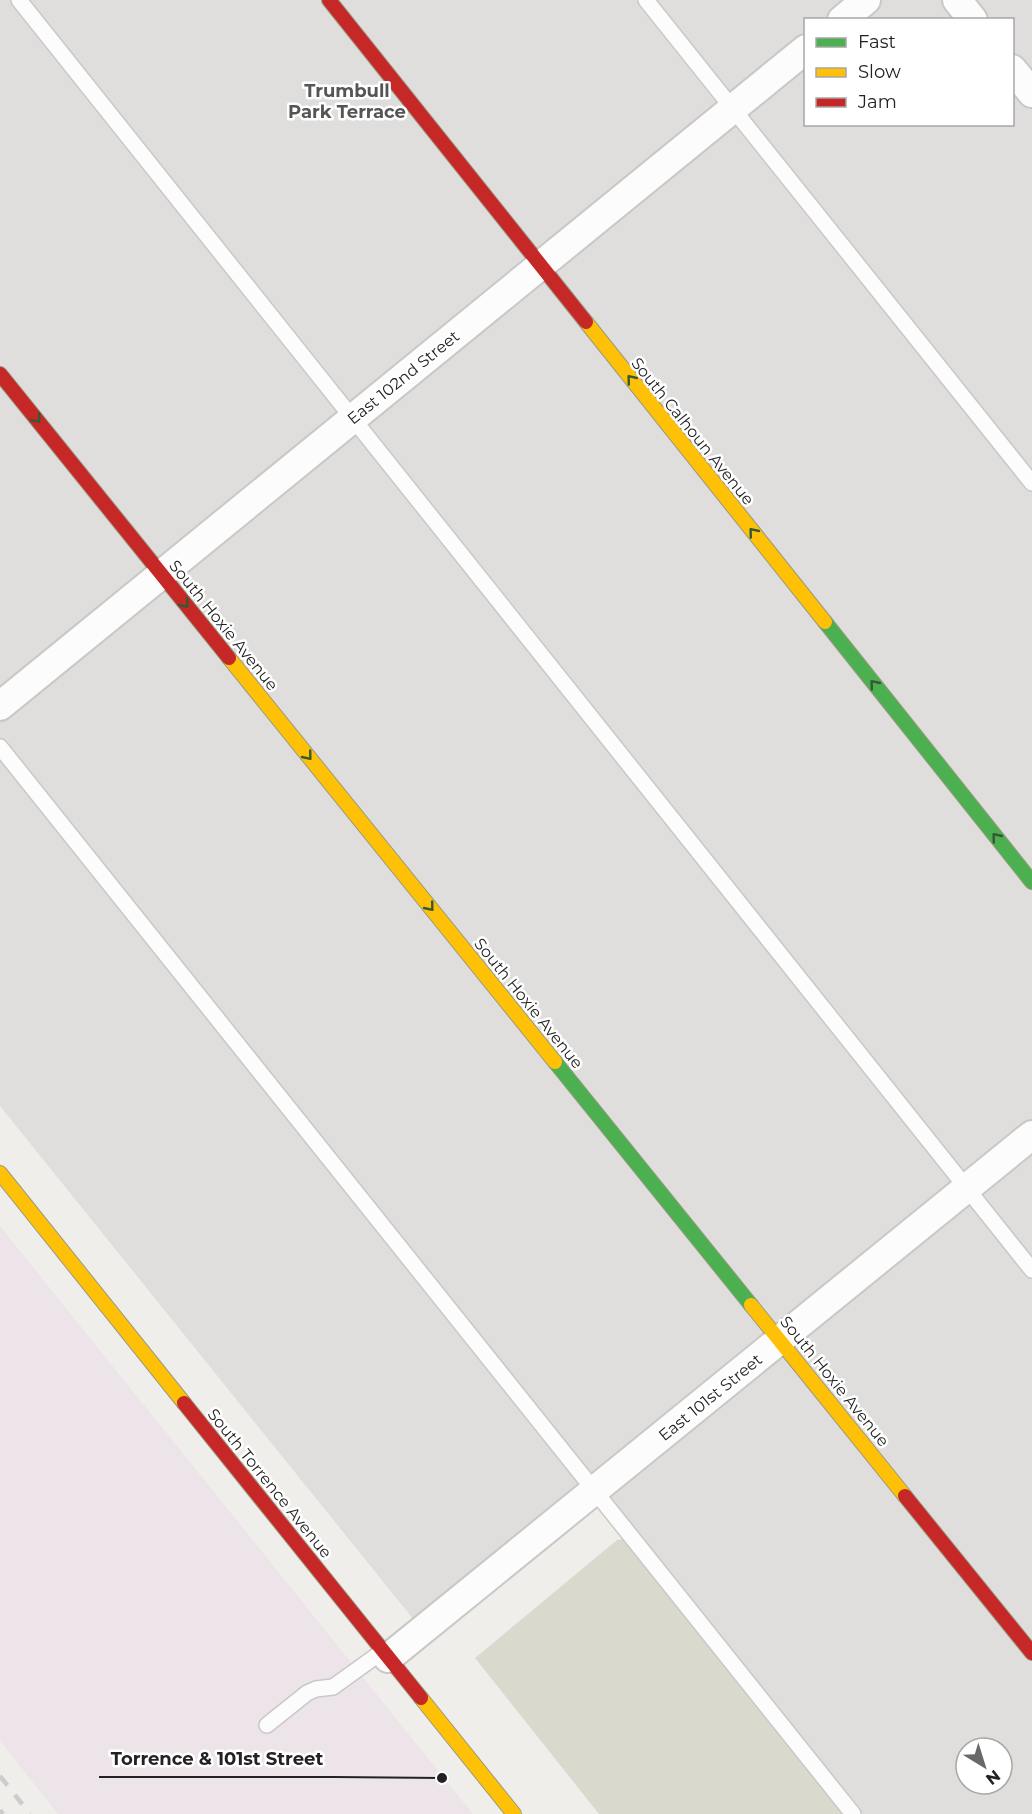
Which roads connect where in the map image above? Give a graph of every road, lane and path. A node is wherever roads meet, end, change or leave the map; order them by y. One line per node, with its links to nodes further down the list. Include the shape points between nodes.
1 (19, 0): 14 (lane)
2 (328, 0): 12 (street, South Calhoun Avenue)
3 (646, 0): 11 (lane)
4 (866, 0): 6 (street)
5 (957, 0): 7 (street)
6 (844, 18)
7 (971, 18)
8 (804, 51): 11 (street, East 102nd Street)
9 (1014, 71): 10 (street)
10 (1032, 93)
11 (733, 108): 12 (street, East 102nd Street); 15 (lane)
12 (540, 265): 14 (street, East 102nd Street); 19 (street, South Calhoun Avenue, one-way to 12)
13 (0, 374): 16 (street, South Hoxie Avenue, one-way to 16)
14 (353, 418): 16 (street, East 102nd Street); 22 (lane)
15 (1032, 483)
16 (161, 574): 17 (street, East 102nd Street); 24 (street, South Hoxie Avenue, one-way to 24)
17 (0, 706)
18 (0, 747): 25 (lane)
19 (1032, 882)
20 (1032, 1135): 22 (street, East 101st Street)
21 (0, 1173): 27 (street, South Torrence Avenue)
22 (967, 1188): 23 (lane); 24 (street, East 101st Street)
23 (1032, 1270)
24 (780, 1340): 25 (street, East 101st Street); 26 (street, South Hoxie Avenue)
25 (594, 1491): 27 (street, East 101st Street); 30 (lane)
26 (1032, 1653)
27 (385, 1654): 28 (lane, via 333,1687 307,1693); 29 (street, South Torrence Avenue)
28 (267, 1725)
29 (514, 1814)
30 (853, 1814)

